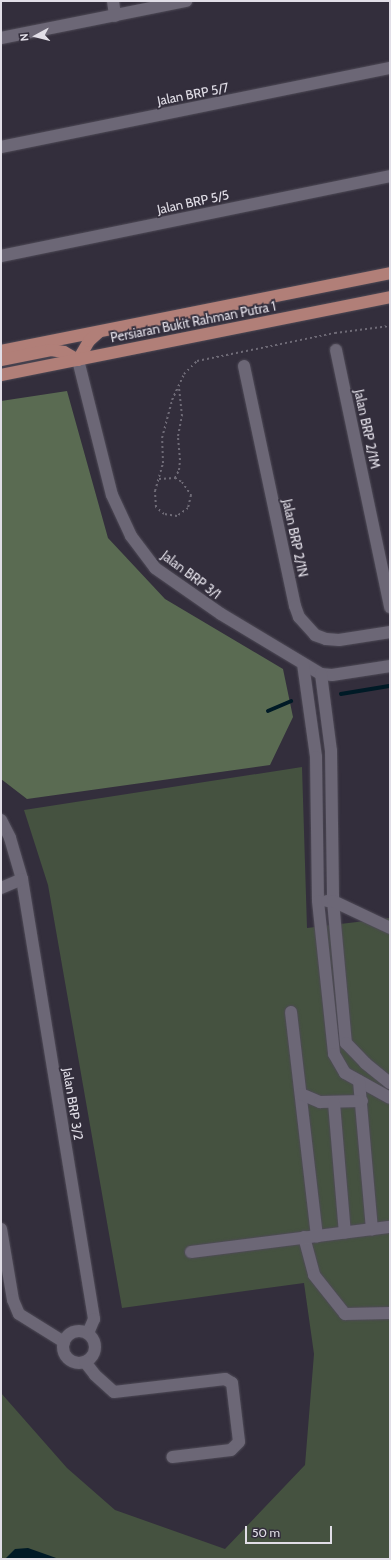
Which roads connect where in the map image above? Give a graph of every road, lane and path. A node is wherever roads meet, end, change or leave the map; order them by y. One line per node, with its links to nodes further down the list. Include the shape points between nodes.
1 (112, 1): 3 (street)
2 (186, 1): 3 (street)
3 (115, 16): 4 (street)
4 (1, 38)
5 (390, 68): 6 (street, Jalan BRP 5/7)
6 (1, 147)
7 (390, 176): 8 (street, Jalan BRP 5/5)
8 (1, 256)
9 (390, 274): 11 (main road, Persiaran Bukit Rahman Putra 1)
10 (390, 297): 15 (main road, Persiaran Bukit Rahman Putra 1)
11 (100, 332): 13 (main road, Persiaran Bukit Rahman Putra 1); 15 (main road, via 89,341)
12 (336, 350): 20 (street, Jalan BRP 2/1M)
13 (1, 351)
14 (1, 360): 15 (main road, via 51,350 64,352)
15 (78, 360): 17 (main road, Persiaran Bukit Rahman Putra 1); 22 (street, Jalan BRP 3/1, via 112,495 131,536 155,568 221,614)
16 (244, 366): 21 (street, Jalan BRP 2/1N, via 299,617 315,635 326,640)
17 (1, 375)
18 (179, 384): 19 (path, via 182,416 178,436 180,460 179,470)
19 (174, 478): 19 (path, via 159,479 154,491 156,507 164,514 177,516 188,508 191,495 182,482)
20 (390, 607)
21 (390, 632)
22 (303, 664): 24 (street, Jalan BRP 3/1); 28 (street, via 316,756)
23 (390, 666): 24 (street, via 332,675)
24 (321, 674): 29 (street, via 331,751)
25 (1, 820): 26 (street, Jalan BRP 3/2, via 10,838)
26 (22, 879): 27 (street); 46 (street, Jalan BRP 3/2, via 94,1319)
27 (1, 888)
28 (318, 901): 29 (street); 32 (street, via 334,1054 345,1073)
29 (333, 901): 30 (street); 33 (street, via 346,1043 364,1063)
30 (390, 928)
31 (291, 1012): 34 (street)
32 (359, 1081): 35 (street); 36 (street)
33 (390, 1083)
34 (300, 1094): 37 (street, via 320,1102); 42 (street)
35 (390, 1098)
36 (362, 1101): 37 (street); 40 (street)
37 (334, 1103): 41 (street)
38 (390, 1227): 40 (street)
39 (1, 1229): 47 (street, via 13,1300 19,1314)
40 (372, 1229): 41 (street)
41 (345, 1233): 42 (street)
42 (317, 1236): 43 (street)
43 (304, 1237): 44 (street); 45 (street, via 314,1275 346,1314)
44 (191, 1252)
45 (390, 1313)
46 (88, 1333): 47 (street, via 72,1332); 48 (street, via 95,1346 93,1355)
47 (64, 1342): 48 (street, via 67,1356 75,1362)
48 (85, 1362): 49 (street, via 114,1392 225,1379 232,1383 239,1442 231,1450)
49 (172, 1457)

